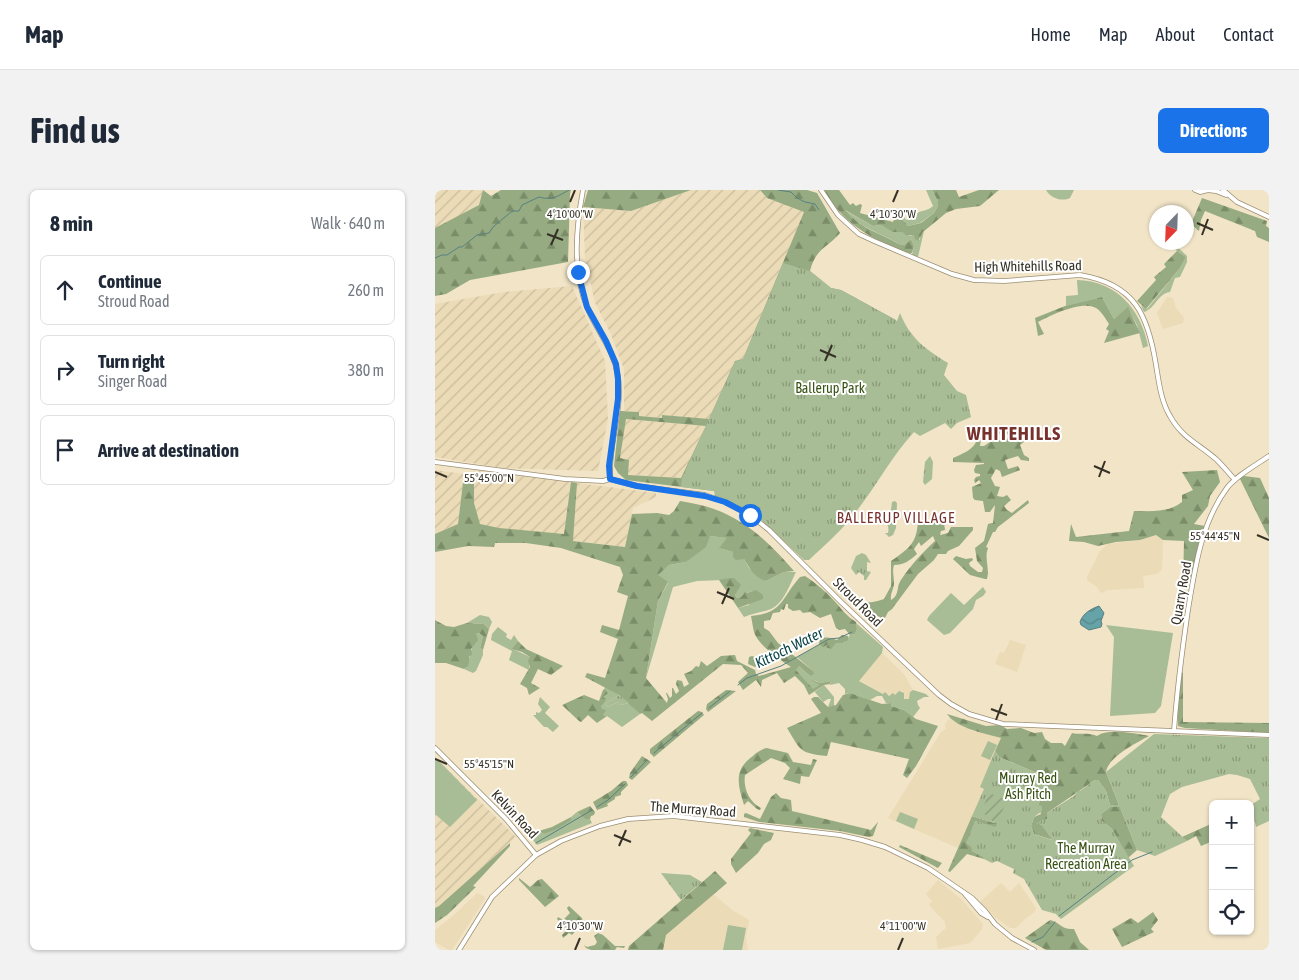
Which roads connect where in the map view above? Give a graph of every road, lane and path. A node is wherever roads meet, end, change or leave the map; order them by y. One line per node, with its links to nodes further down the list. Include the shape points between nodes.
1 (583, 190): 10 (street, via 577,233 578,272 587,307 616,364 618,379)
2 (821, 190): 11 (street, High Whitehills Road, via 838,215 859,234 952,274 974,280 1004,281 1080,275 1100,280 1122,292 1138,306 1149,329 1161,394 1170,418 1182,434 1217,460)
3 (1195, 190): 4 (street)
4 (1207, 190): 6 (street)
5 (1223, 190): 6 (street)
6 (1228, 196): 7 (street)
7 (1269, 217)
8 (1269, 456): 11 (street, Quarry Road)
9 (435, 462): 10 (street, Stroud Road, via 565,478)
10 (610, 479): 12 (street, Stroud Road, via 705,496 750,515 917,675 951,704 969,714 1003,724)
11 (1235, 480): 12 (street, Quarry Road, via 1214,511 1202,541 1181,656)
12 (1174, 731): 13 (street, Stroud Road)
13 (1269, 734)
14 (435, 748): 15 (street, Kelvin Road, via 506,819)
15 (536, 855): 16 (street, The Murray Road, via 493,897); 17 (street, The Murray Road, via 579,833 612,822 649,816 840,835 885,846 928,868 964,894 995,924)
16 (459, 950)
17 (1035, 950)

